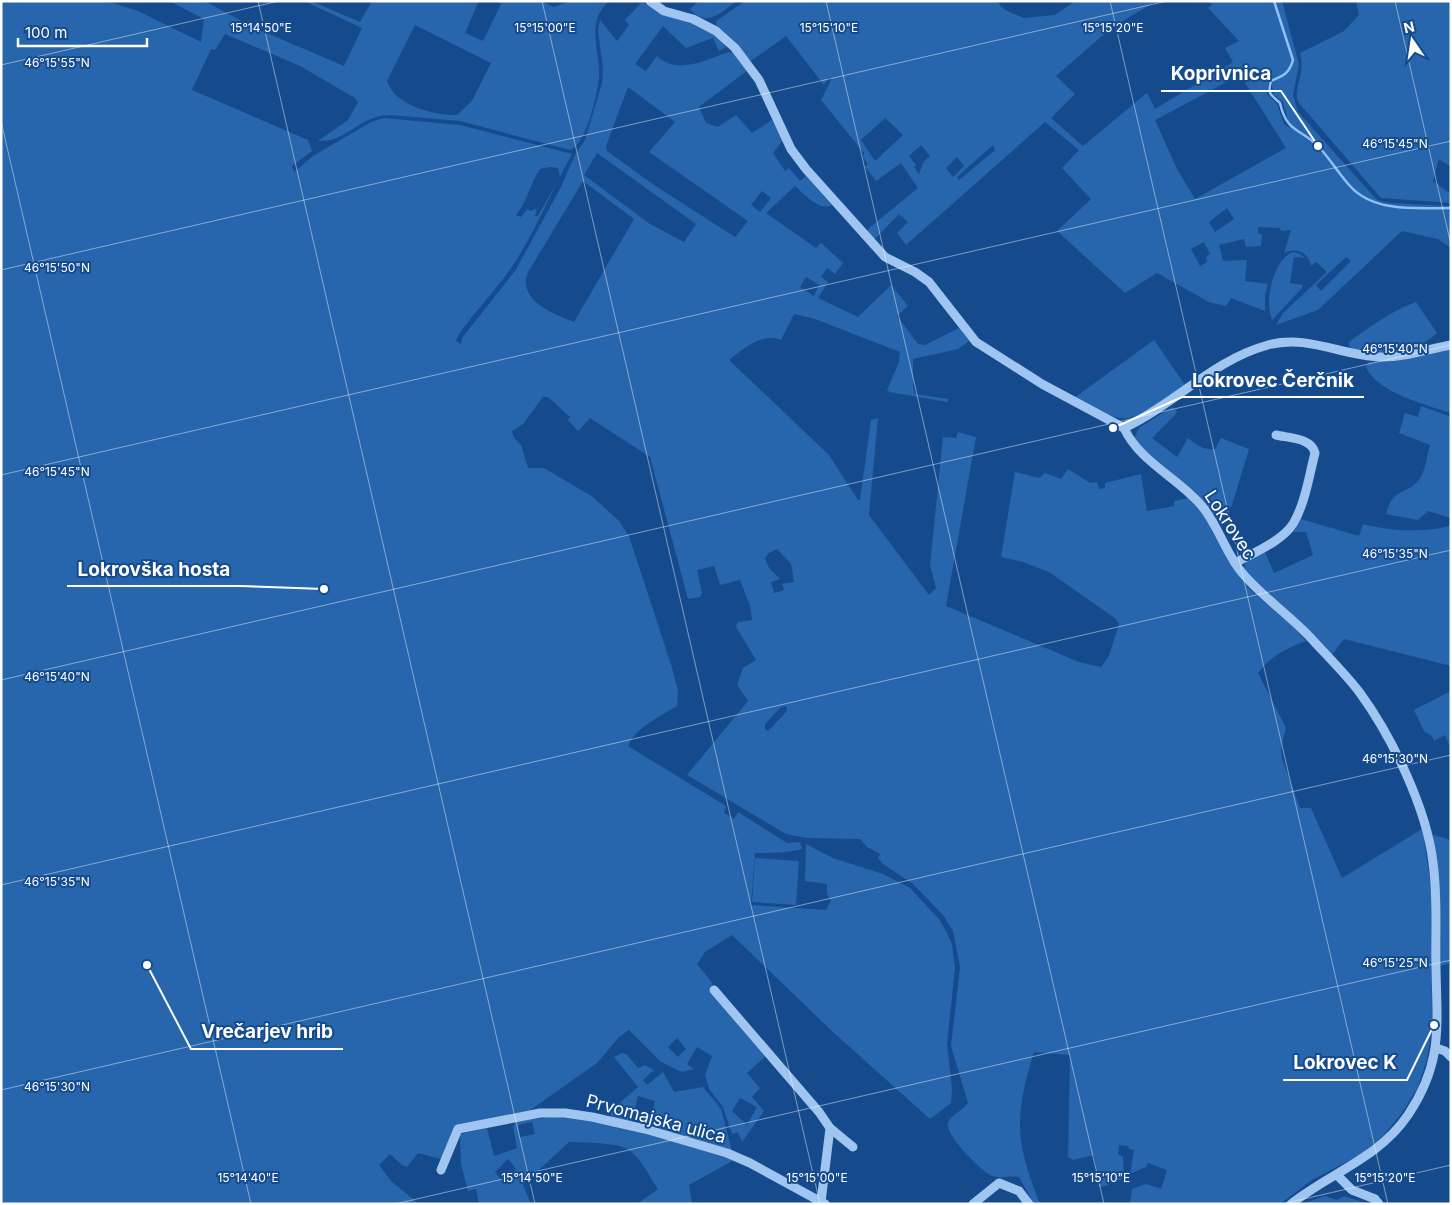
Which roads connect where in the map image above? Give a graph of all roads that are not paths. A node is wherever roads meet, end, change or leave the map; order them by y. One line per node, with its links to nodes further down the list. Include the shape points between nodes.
1 (650, 1): 3 (street, via 664,11 693,19 716,31 734,48 759,80 791,149 806,169 885,257 929,282 976,342 1042,384)
2 (1451, 345): 3 (street, via 1381,358 1315,344 1268,345 1222,364 1152,414)
3 (1124, 428): 5 (street, Lokrovec, via 1131,442 1202,505)
4 (1276, 435): 5 (street, via 1309,444 1314,449 1299,510 1284,534)
5 (1235, 563): 7 (street, Lokrovec, via 1253,584 1282,608 1360,693 1410,783 1425,821 1434,864)
6 (714, 990): 9 (street)
7 (1436, 1048): 8 (street); 12 (street, Lokrovec, via 1424,1089 1408,1115 1376,1149)
8 (1451, 1057)
9 (830, 1128): 10 (street); 13 (street, Prvomajska ulica)
10 (853, 1147)
11 (441, 1170): 13 (street, Prvomajska ulica, via 458,1129 540,1113 565,1113 645,1129 727,1153)
12 (1337, 1175): 16 (street, Lokrovec); 17 (street, via 1352,1190 1375,1199)
13 (823, 1203)
14 (973, 1204): 15 (street, via 999,1183 1019,1191)
15 (1029, 1204)
16 (1291, 1204)
17 (1379, 1204)

